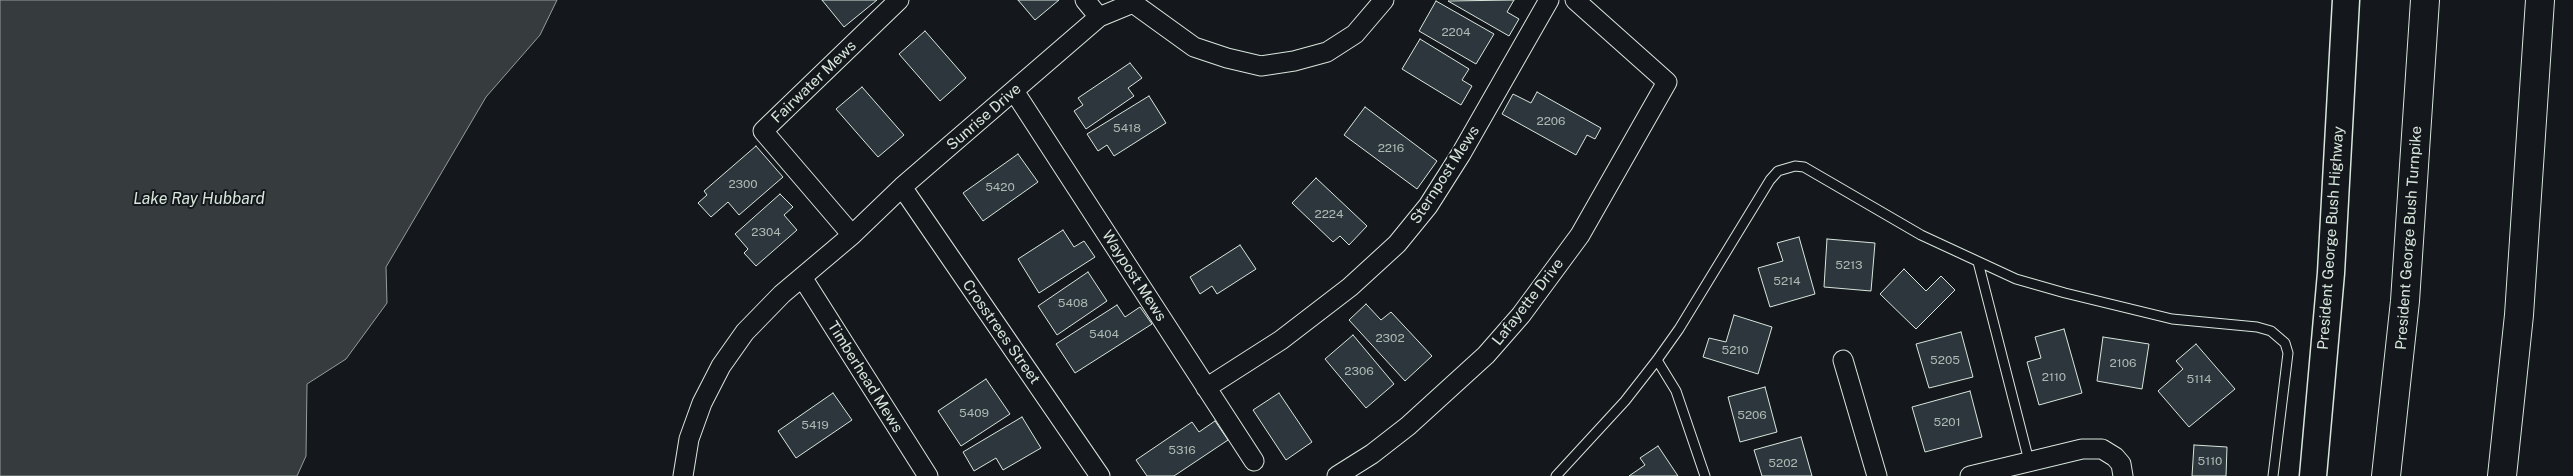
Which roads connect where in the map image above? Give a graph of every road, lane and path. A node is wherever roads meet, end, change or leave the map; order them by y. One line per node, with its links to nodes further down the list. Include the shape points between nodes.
1 (899, 0): 12 (street, Fairwater Mews, via 763,131)
2 (1085, 0): 9 (street)
3 (1384, 0): 9 (street, Sunrise Drive, via 1356,34 1327,52 1261,66 1194,47 1133,3)
4 (1549, 0): 17 (street, Sternpost Mews, via 1461,154 1428,206 1398,244 1350,287 1281,340)
5 (1575, 0): 23 (street, Lafayette Drive, via 1667,82 1580,235 1521,315 1486,355 1421,414 1372,454)
6 (2346, 0): 30 (main road, President George Bush Highway, via 2331,273)
7 (2425, 0): 31 (highway, President George Bush Turnpike, via 2405,301)
8 (2540, 0): 32 (highway, via 2519,315)
9 (1099, 17): 10 (street, Sunrise Drive)
10 (1014, 91): 11 (street, Sunrise Drive); 17 (street, Waypost Mews)
11 (902, 187): 12 (street, Sunrise Drive); 22 (street, Crosstrees Street)
12 (852, 235): 14 (street, Sunrise Drive)
13 (1978, 262): 15 (lane, via 1921,235 1804,168 1787,167 1770,180); 19 (lane); 29 (lane, via 2016,279 2131,310 2271,331 2288,353)
14 (802, 277): 20 (street, Sunrise Drive, via 745,332 721,366 702,403 689,439); 21 (street, Timberhead Mews)
15 (1657, 360): 24 (lane, via 1625,401); 25 (lane, via 1676,391)
16 (1843, 360): 26 (street)
17 (1206, 388): 18 (street, Waypost Mews)
18 (1254, 461)
19 (2029, 461): 27 (street); 28 (street, via 2082,449 2102,449 2121,464)
20 (682, 476)
21 (928, 476)
22 (1100, 476)
23 (1337, 476)
24 (1556, 476)
25 (1705, 476)
26 (1877, 476)
27 (1970, 476)
28 (2123, 476)
29 (2273, 476)
30 (2313, 476)
31 (2386, 476)
32 (2502, 476)

